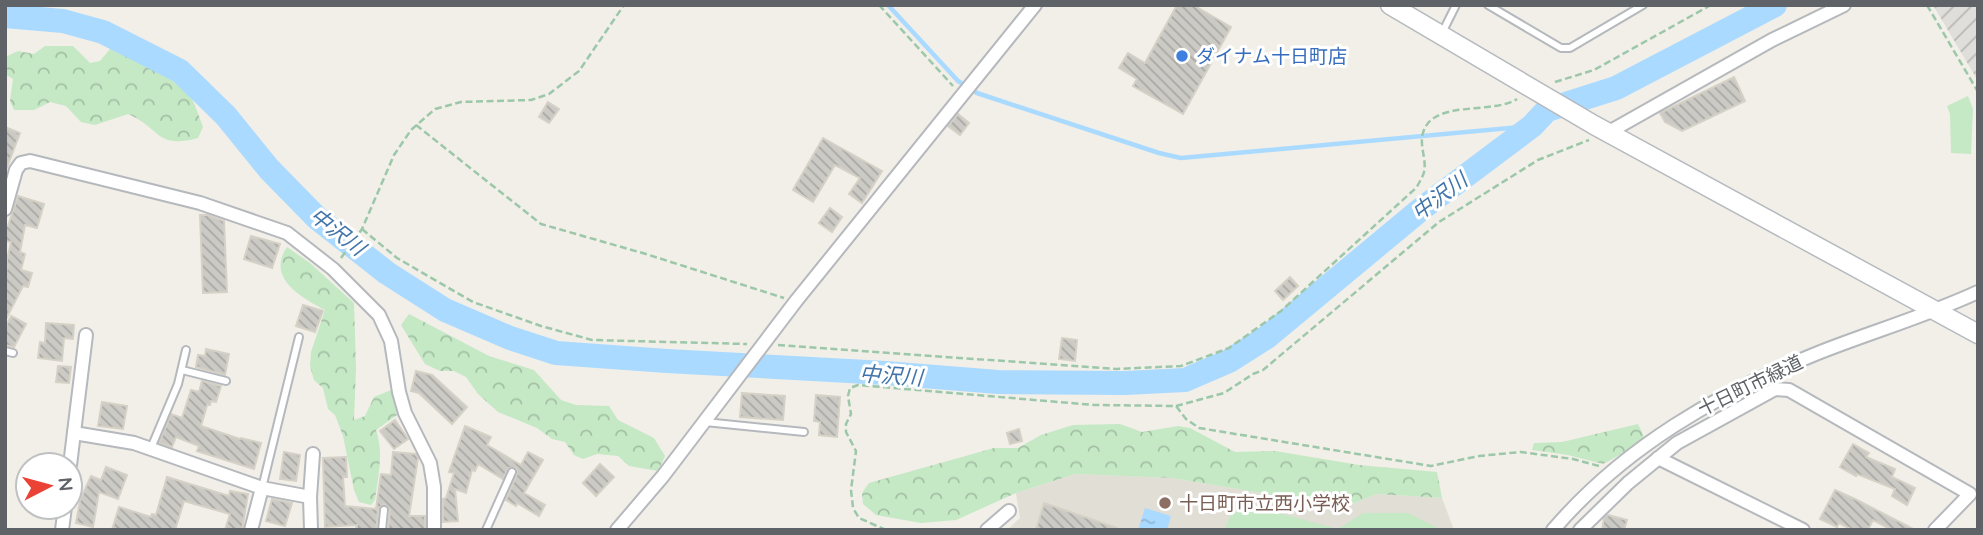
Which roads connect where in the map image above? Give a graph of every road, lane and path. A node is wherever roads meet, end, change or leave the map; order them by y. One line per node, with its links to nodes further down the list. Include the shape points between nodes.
1 (624, 5): 15 (path, via 579,71 549,94 531,100 461,102 435,108)
2 (879, 5): 14 (path)
3 (1035, 5): 14 (street)
4 (1390, 5): 11 (street)
5 (1456, 5): 11 (lane)
6 (1488, 5): 7 (lane, via 1561,47 1570,47)
7 (1643, 5)
8 (1712, 5): 13 (path, via 1594,70)
9 (1844, 5): 16 (street)
10 (1927, 5): 12 (path)
11 (1441, 35): 13 (street)
12 (1978, 92)
13 (1539, 93): 16 (street); 26 (path, via 1508,105 1444,112 1431,118 1422,133 1424,172 1416,187 1281,311 1229,348 1181,366 1116,369)
14 (962, 96): 21 (street)
15 (416, 125): 18 (path, via 394,155); 21 (path, via 541,224)
16 (1601, 128): 22 (street); 30 (path, via 1538,160 1439,222 1263,370 1224,393)
17 (5, 209): 19 (street, via 16,170 30,161 200,203 287,233)
18 (362, 229): 19 (path); 26 (path, via 397,258 473,302 541,326 592,340)
19 (333, 269): 48 (street, via 379,315 391,341 405,413 430,463)
20 (1978, 292): 22 (street, 十日町市緑道)
21 (796, 302): 26 (street)
22 (1938, 310): 23 (street); 38 (street, 十日町市緑道, via 1817,354 1744,387 1684,417)
23 (1978, 334)
24 (86, 335): 33 (street)
25 (299, 337): 40 (lane)
26 (761, 348): 31 (street)
27 (186, 350): 28 (lane)
28 (182, 370): 29 (lane); 34 (lane)
29 (226, 381)
30 (1176, 406): 38 (path, via 1199,428 1431,467 1521,452); 51 (path, via 1094,405 858,385 850,388 846,432 856,451 853,508 859,518)
31 (705, 422): 32 (lane); 50 (street)
32 (804, 432)
33 (74, 433): 34 (street); 35 (street)
34 (151, 448): 40 (street)
35 (72, 451)
36 (313, 454): 42 (street)
37 (1658, 458): 41 (street, via 1775,389 1789,390); 54 (street); 55 (street)
38 (1612, 470): 53 (street, 十日町市緑道)
39 (512, 472): 49 (lane)
40 (262, 488): 42 (street); 45 (street)
41 (1974, 496): 56 (street)
42 (310, 497): 46 (street)
43 (384, 510): 47 (lane)
44 (1009, 511): 52 (street)
45 (251, 530)
46 (312, 530)
47 (382, 530)
48 (434, 530)
49 (486, 530)
50 (617, 530)
51 (886, 530)
52 (987, 530)
53 (1553, 530)
54 (1580, 530)
55 (1803, 530)
56 (1935, 530)

